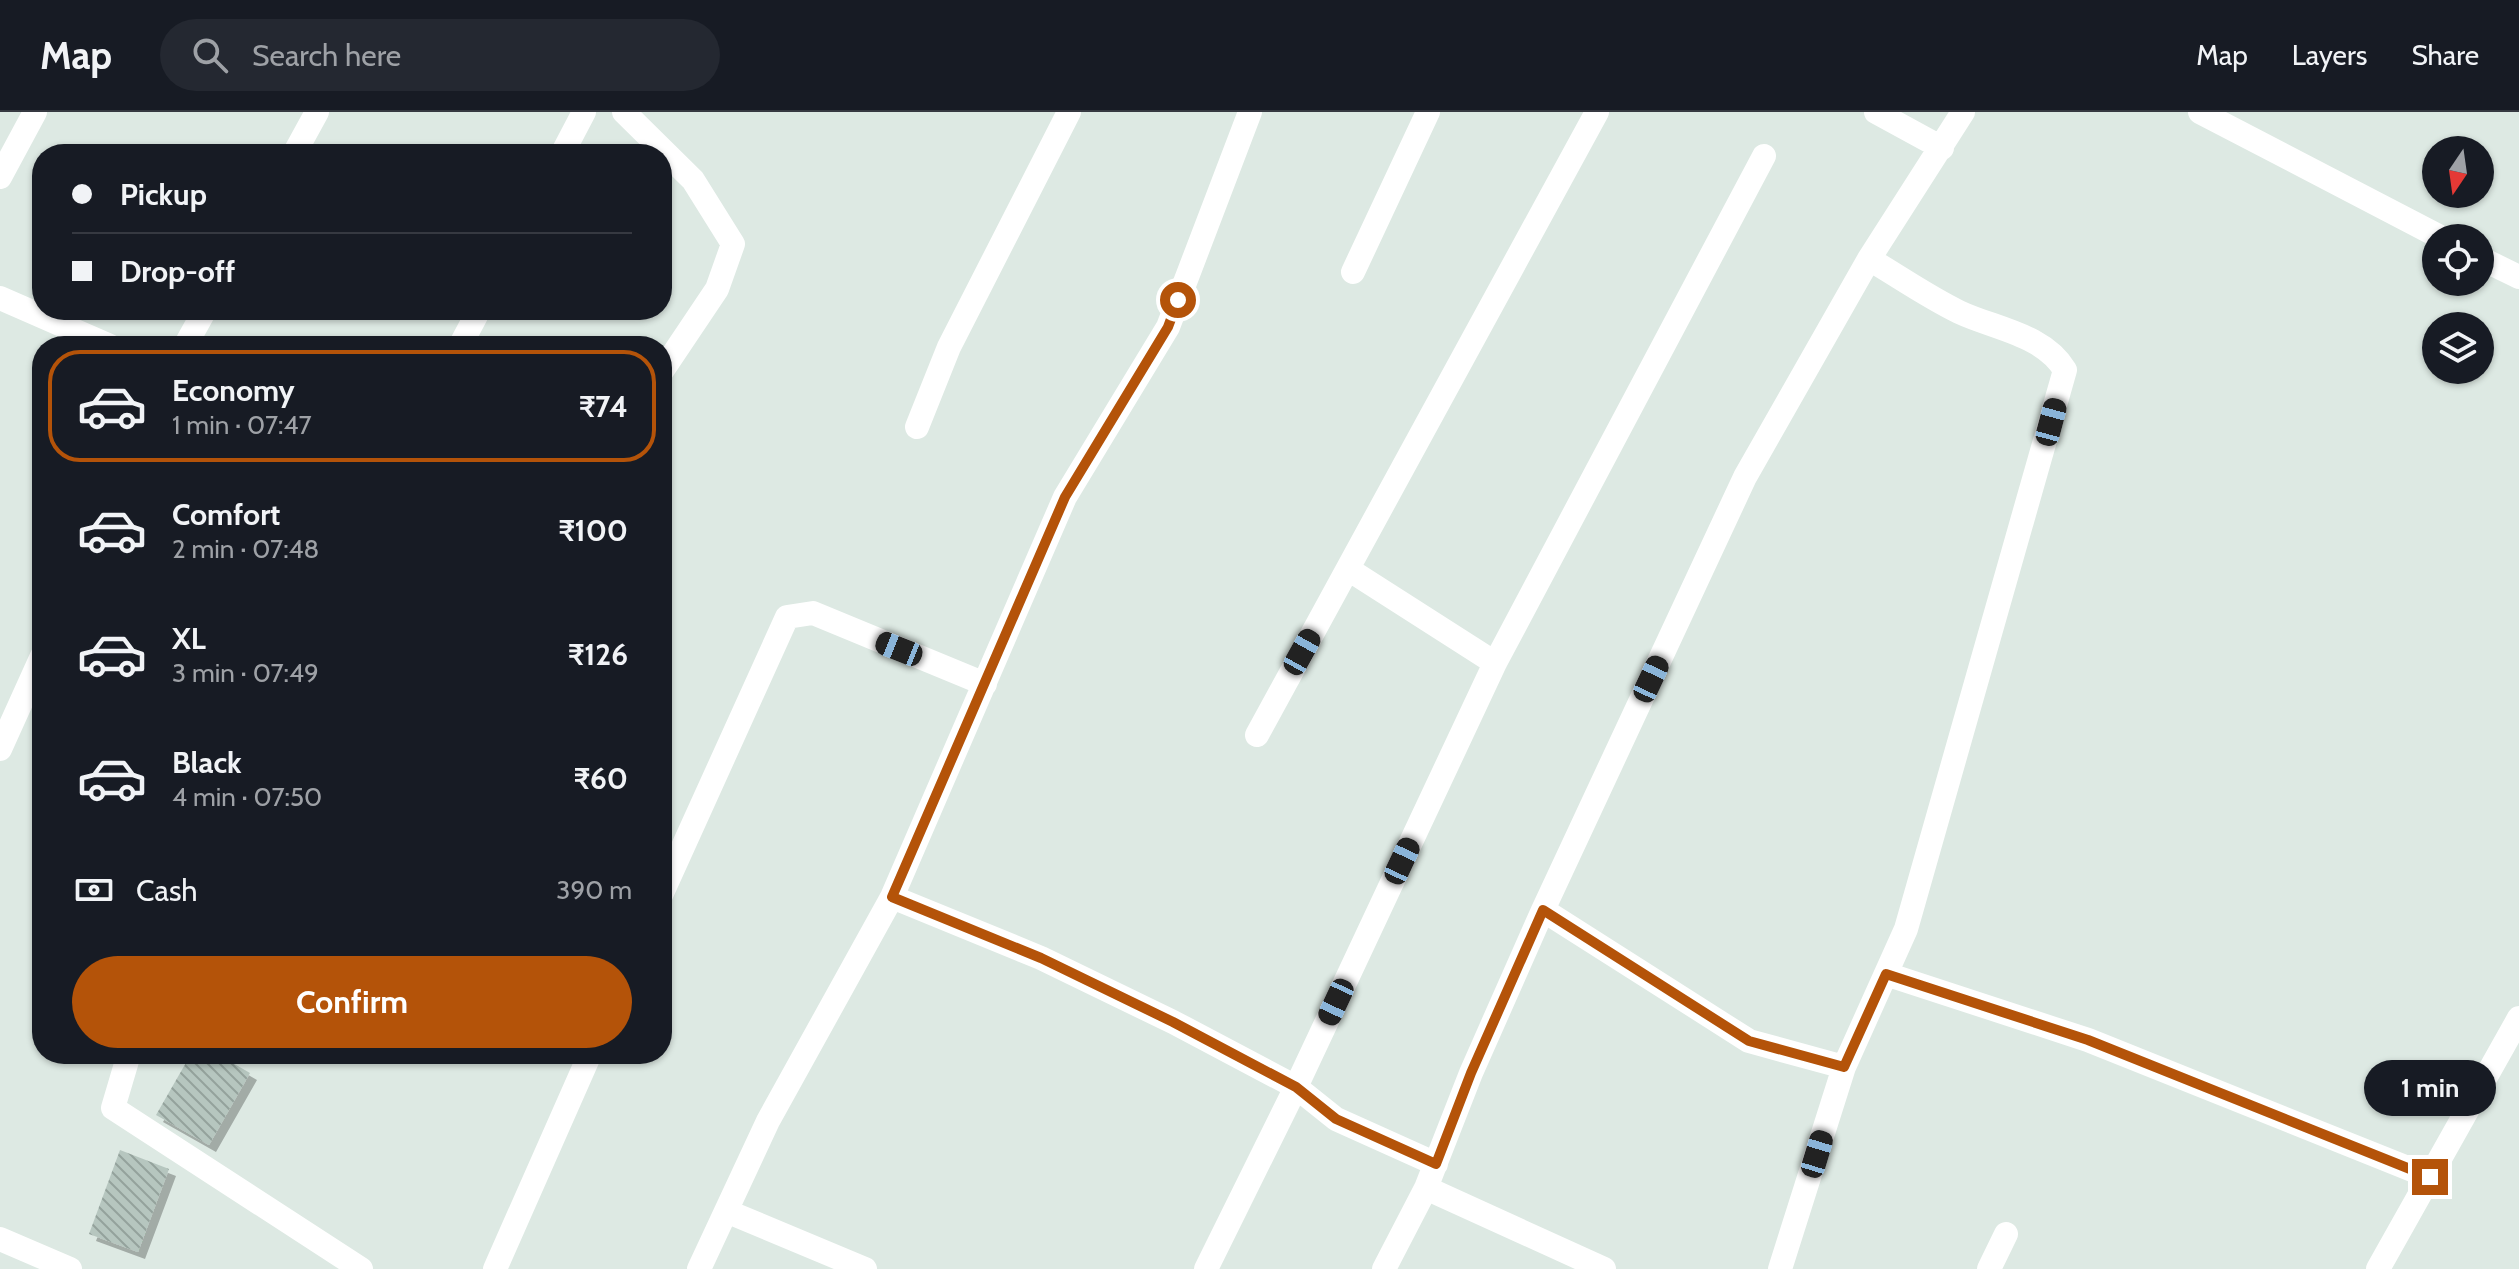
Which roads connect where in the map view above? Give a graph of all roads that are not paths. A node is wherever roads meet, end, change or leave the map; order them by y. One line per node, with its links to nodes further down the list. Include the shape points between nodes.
1 (35, 112): 18 (street)
2 (317, 112): 12 (street)
3 (584, 112): 13 (street)
4 (624, 112): 14 (street)
5 (1069, 112): 29 (street, via 949,347)
6 (1250, 112): 33 (street, via 1168,327 1065,497)
7 (1428, 112): 22 (street)
8 (1597, 112): 30 (street)
9 (1876, 112): 15 (street)
10 (1963, 112): 15 (street)
11 (2200, 112): 19 (street)
12 (299, 144)
13 (567, 144)
14 (656, 144)
15 (1942, 148): 20 (street)
16 (1764, 156): 31 (street)
17 (672, 159): 28 (street, via 693,180 733,244 717,289)
18 (0, 177)
19 (2422, 228)
20 (1869, 259): 38 (street, via 1745,477); 39 (street, via 1958,311 2031,339 2057,356 2065,370 1914,901)
21 (2494, 265): 23 (street)
22 (1353, 272)
23 (2519, 277)
24 (0, 298): 25 (street)
25 (32, 312)
26 (50, 320): 27 (street)
27 (87, 336)
28 (672, 356)
29 (917, 427)
30 (1348, 569): 31 (street); 34 (street)
31 (1495, 663): 44 (street)
32 (32, 678): 35 (street)
33 (985, 684): 36 (street, via 813,613 787,617); 37 (street)
34 (1257, 735)
35 (0, 749)
36 (672, 871)
37 (892, 897): 44 (street, via 1041,958); 48 (street, via 768,1121)
38 (1543, 910): 43 (street, via 1749,1041); 45 (street)
39 (1886, 974): 43 (street); 46 (street, via 2088,1040)
40 (2519, 1018): 46 (street)
41 (126, 1064): 52 (street, via 113,1108)
42 (586, 1064): 53 (street)
43 (1844, 1067): 59 (street)
44 (1296, 1087): 45 (street, via 1336,1119); 56 (street)
45 (1436, 1164): 47 (street)
46 (2430, 1177): 61 (street)
47 (1426, 1188): 57 (street); 58 (street)
48 (726, 1211): 54 (street); 55 (street)
49 (2006, 1234): 60 (street)
50 (0, 1239): 51 (street)
51 (70, 1269)
52 (361, 1269)
53 (495, 1269)
54 (699, 1269)
55 (865, 1269)
56 (1206, 1269)
57 (1384, 1269)
58 (1604, 1269)
59 (1780, 1269)
60 (1989, 1269)
61 (2378, 1269)

